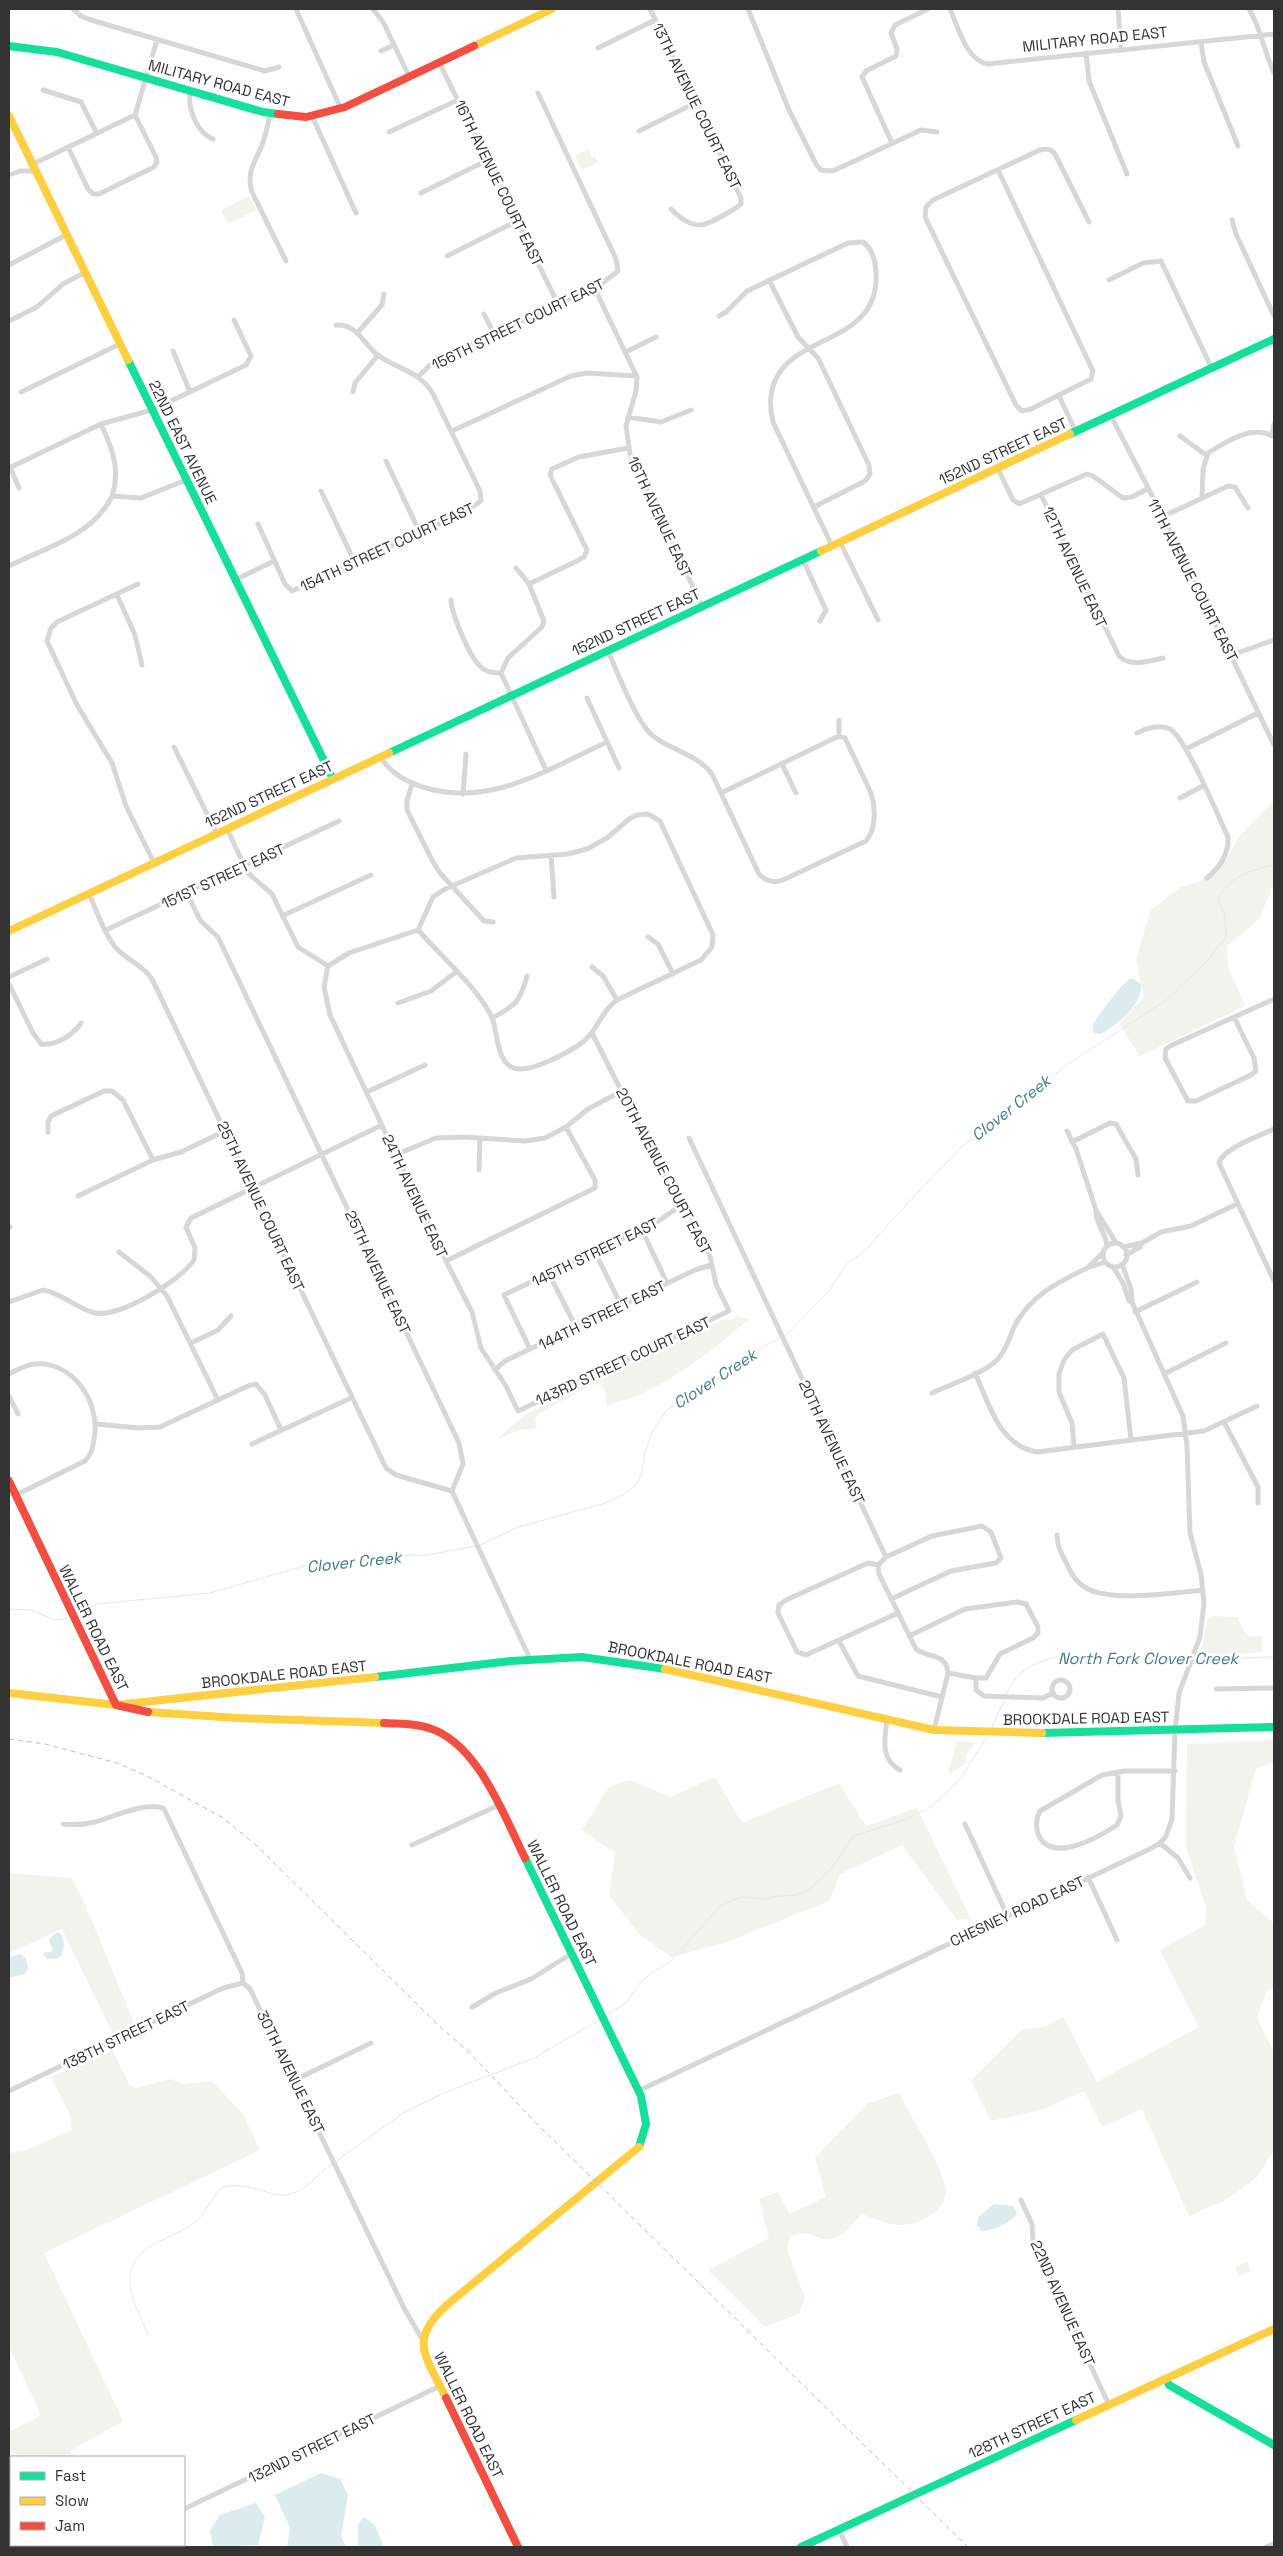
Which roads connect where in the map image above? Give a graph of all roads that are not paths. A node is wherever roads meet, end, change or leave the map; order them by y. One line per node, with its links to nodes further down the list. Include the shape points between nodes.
1 (73, 9): 14 (street, via 85,18)
2 (296, 9): 32 (street)
3 (373, 9): 16 (street)
4 (552, 9): 22 (street, MILITARY ROAD EAST)
5 (650, 9): 11 (street, 13TH AVENUE COURT EAST)
6 (748, 9): 42 (street, via 789,110 816,164 826,172 833,171)
7 (928, 9): 42 (street, via 895,25 891,31 896,56 863,74 863,83)
8 (950, 9): 21 (street, MILITARY ROAD EAST, via 971,54 982,63)
9 (1118, 9): 19 (street)
10 (1249, 9): 13 (street)
11 (655, 20): 18 (street); 31 (street, 13TH AVENUE COURT EAST)
12 (1274, 34): 13 (street, MILITARY ROAD EAST)
13 (1261, 35): 15 (street, MILITARY ROAD EAST); 24 (street)
14 (157, 40): 23 (street, via 265,70); 26 (street)
15 (1201, 42): 19 (street, MILITARY ROAD EAST); 43 (street, via 1206,67)
16 (394, 45): 20 (street); 25 (street)
17 (9, 46): 26 (street, MILITARY ROAD EAST, via 48,50)
18 (598, 48)
19 (1121, 49): 21 (street, MILITARY ROAD EAST)
20 (381, 51)
21 (1086, 52): 48 (street, via 1089,81)
22 (439, 62): 25 (street, MILITARY ROAD EAST); 30 (street, 16TH AVENUE COURT EAST)
23 (279, 68)
24 (1274, 73)
25 (409, 76): 32 (street, MILITARY ROAD EAST)
26 (146, 78): 28 (street, MILITARY ROAD EAST); 34 (street)
27 (43, 90): 38 (street, via 81,102)
28 (190, 92): 33 (street, MILITARY ROAD EAST); 41 (street, via 190,106 197,124 206,136)
29 (538, 93): 63 (street, 156TH STREET COURT EAST, via 616,259 618,271)
30 (458, 100): 39 (street); 45 (street, 16TH AVENUE COURT EAST)
31 (695, 103): 37 (street); 51 (street, 13TH AVENUE COURT EAST, via 740,194 741,204 698,226 686,223)
32 (341, 109): 36 (street, MILITARY ROAD EAST)
33 (270, 114): 36 (street, MILITARY ROAD EAST); 58 (street, via 262,146 250,168 250,181 252,192)
34 (135, 115): 38 (street); 44 (street, via 156,157 155,165 138,177 94,194 88,189)
35 (9, 116): 46 (street, 22ND EAST AVENUE)
36 (312, 116): 52 (street)
37 (639, 130)
38 (96, 132): 44 (street)
39 (389, 132)
40 (937, 132): 42 (street, via 921,130)
41 (213, 139)
42 (892, 143)
43 (1238, 146)
44 (68, 147): 46 (street)
45 (488, 160): 50 (street); 54 (street, 16TH AVENUE COURT EAST)
46 (33, 168): 49 (street); 56 (street, 22ND EAST AVENUE)
47 (998, 170): 55 (street, via 1040,150 1050,149); 87 (street, via 1092,367 1093,375 1086,382); 87 (street, via 933,200 925,209 925,217 1021,411)
48 (1127, 174)
49 (9, 176)
50 (420, 193)
51 (671, 209)
52 (356, 213)
53 (1232, 220): 68 (street)
54 (517, 221): 57 (street); 65 (street, 16TH AVENUE COURT EAST)
55 (1089, 222)
56 (66, 235): 59 (street); 60 (street, 22ND EAST AVENUE)
57 (446, 256)
58 (286, 261)
59 (9, 265)
60 (84, 273): 70 (street, via 63,284 36,307); 76 (street, 22ND EAST AVENUE)
61 (769, 280): 67 (street, via 747,291); 77 (street, via 789,323); 77 (street, via 848,243 863,242 871,250 876,270 870,304 850,328)
62 (1109, 280): 81 (street, via 1143,262 1161,261)
63 (594, 287): 65 (street, 156TH STREET COURT EAST); 79 (street)
64 (384, 294): 72 (street, via 382,305)
65 (558, 304): 73 (street, 156TH STREET COURT EAST)
66 (484, 314): 73 (street)
67 (719, 316)
68 (1274, 316)
69 (234, 320): 85 (street, via 249,351 250,362)
70 (9, 321)
71 (336, 325): 72 (street, via 343,324)
72 (358, 332): 80 (street)
73 (494, 334): 82 (street, 156TH STREET COURT EAST, via 430,365)
74 (656, 336): 79 (street)
75 (1274, 339): 81 (street, 152ND STREET EAST)
76 (120, 344): 84 (street); 88 (street, 22ND EAST AVENUE)
77 (809, 348): 110 (street, via 793,357 781,370 771,401 773,422); 110 (street, via 818,358 870,470 865,481)
78 (173, 351): 85 (street)
79 (626, 352): 83 (street)
80 (378, 355): 82 (street); 86 (street, via 355,383)
81 (1212, 369): 90 (street, 152ND STREET EAST)
82 (418, 376): 94 (street, via 432,391)
83 (637, 376): 91 (street, 16TH AVENUE EAST); 94 (street, via 587,373 571,376)
84 (21, 392)
85 (190, 392): 88 (street)
86 (353, 392)
87 (1059, 396): 95 (street)
88 (152, 410): 92 (street); 103 (street, 22ND EAST AVENUE)
89 (691, 410): 91 (street, via 661,422)
90 (1111, 416): 95 (street, 152ND STREET EAST); 105 (street, 11TH AVENUE COURT EAST)
91 (628, 417): 98 (street, 16TH AVENUE EAST)
92 (101, 424): 101 (street); 108 (street, via 115,461 116,480)
93 (1274, 424): 97 (street)
94 (452, 431): 114 (street, 154TH STREET COURT EAST, via 480,491 481,501)
95 (1076, 432): 102 (street, 152ND STREET EAST)
96 (1180, 436): 99 (street)
97 (1273, 436): 99 (street, via 1255,431)
98 (628, 448): 124 (street, via 579,457 554,467 550,475 587,550 584,557); 127 (street, 16TH AVENUE EAST)
99 (1206, 455): 109 (street)
100 (386, 460): 114 (street)
101 (9, 468): 104 (street)
102 (998, 469): 107 (street, 12TH AVENUE EAST, via 1014,502 1024,503); 115 (street, 152ND STREET EAST)
103 (186, 480): 108 (street, via 141,498); 122 (street, 22ND EAST AVENUE)
104 (19, 488)
105 (1147, 489): 107 (street, via 1123,498 1087,474); 112 (street, 11TH AVENUE COURT EAST)
106 (321, 491): 119 (street)
107 (1041, 495): 133 (street, 12TH AVENUE EAST, via 1119,656 1135,663)
108 (112, 496): 120 (street, via 102,513 82,530)
109 (1202, 497): 111 (street, via 1233,486); 112 (street)
110 (814, 507): 116 (street)
111 (1248, 508)
112 (1162, 517): 132 (street, 11TH AVENUE COURT EAST)
113 (258, 524): 118 (street)
114 (420, 533): 119 (street, 154TH STREET COURT EAST)
115 (840, 542): 116 (street, 152ND STREET EAST); 128 (street)
116 (832, 546): 117 (street, 152ND STREET EAST)
117 (803, 560): 127 (street, 152ND STREET EAST); 129 (street, via 825,606 826,612)
118 (274, 561): 119 (street, 154TH STREET COURT EAST, via 292,591); 122 (street)
119 (355, 563)
120 (9, 566)
121 (516, 568): 124 (street)
122 (235, 580): 152 (street, 22ND EAST AVENUE)
123 (138, 584): 125 (street)
124 (530, 584): 135 (street, via 544,624 508,658)
125 (117, 595): 134 (street, via 135,635); 163 (street, via 57,622 48,634 50,651 80,713 112,763 126,806)
126 (451, 600): 135 (street, via 453,614 478,664 487,671)
127 (702, 606): 131 (street, 152ND STREET EAST)
128 (878, 620)
129 (820, 621)
130 (1274, 640): 132 (street)
131 (608, 651): 136 (street, 152ND STREET EAST); 155 (street, via 640,720 650,734 708,769)
132 (1232, 655): 138 (street, 11TH AVENUE COURT EAST)
133 (1163, 658)
134 (142, 665)
135 (501, 674): 136 (street)
136 (511, 696): 148 (street, 152ND STREET EAST); 151 (street)
137 (587, 698): 143 (street)
138 (1258, 713): 142 (street, 11TH AVENUE COURT EAST); 146 (street)
139 (839, 720): 141 (street)
140 (1137, 733): 146 (street, via 1154,727 1166,728 1177,734)
141 (839, 736): 149 (street); 155 (street, via 845,738 872,798 873,826 866,840 785,879 772,882 759,874)
142 (1273, 738): 144 (street, 11TH AVENUE COURT EAST)
143 (606, 743): 150 (street); 151 (street)
144 (1274, 745)
145 (174, 747): 161 (street)
146 (1186, 749): 154 (street)
147 (466, 754): 157 (street)
148 (380, 757): 152 (street, 152ND STREET EAST); 153 (street, via 391,771)
149 (782, 764): 155 (street); 156 (street)
150 (619, 768)
151 (546, 770): 157 (street, via 501,788)
152 (333, 779): 160 (street, 152ND STREET EAST)
153 (412, 784): 157 (street); 167 (street, via 406,800 407,810 432,862)
154 (1203, 786): 158 (street); 166 (street, via 1229,845 1220,865)
155 (721, 793)
156 (796, 793)
157 (463, 794)
158 (1180, 798)
159 (339, 821): 164 (street, 151ST STREET EAST)
160 (227, 829): 161 (street, 152ND STREET EAST); 164 (street)
161 (217, 834): 163 (street, 152ND STREET EAST)
162 (550, 855): 167 (street, via 516,858); 170 (street); 181 (street, via 588,849 637,815 658,819 713,938 712,947 701,960)
163 (154, 863): 169 (street, 152ND STREET EAST)
164 (244, 866): 168 (street, 151ST STREET EAST); 171 (street, via 253,880 272,894)
165 (371, 875): 171 (street)
166 (1207, 878)
167 (452, 886): 172 (street, via 484,921); 174 (street, via 433,897)
168 (187, 893): 173 (street, 151ST STREET EAST); 204 (street, 25TH AVENUE EAST, via 200,920 218,937)
169 (89, 894): 173 (street, 25TH AVENUE COURT EAST); 175 (street, 152ND STREET EAST)
170 (554, 897)
171 (282, 916): 178 (street, via 298,947)
172 (493, 922)
173 (106, 930): 198 (street, 25TH AVENUE COURT EAST, via 119,951 140,965 152,979)
174 (418, 930): 178 (street, via 349,953); 180 (street)
175 (9, 931)
176 (648, 936): 181 (street, via 658,944)
177 (47, 959): 183 (street)
178 (328, 966): 194 (street, 24TH AVENUE EAST, via 325,994 330,1015)
179 (592, 967): 186 (street, via 603,976)
180 (456, 972): 187 (street, via 431,991); 189 (street)
181 (673, 974): 186 (street)
182 (528, 976): 189 (street, via 516,1004)
183 (9, 977)
184 (9, 984): 190 (street, via 41,1044 50,1044 70,1035)
185 (1274, 999): 188 (street)
186 (617, 1000): 191 (street, via 606,1010)
187 (398, 1003)
188 (1234, 1017): 188 (street, via 1165,1051 1165,1058 1181,1091 1191,1102 1256,1071 1254,1058)
189 (492, 1018): 191 (street, via 504,1061 512,1068 527,1070 575,1047)
190 (81, 1023)
191 (592, 1033): 193 (street, 20TH AVENUE COURT EAST)
192 (425, 1065): 194 (street)
193 (622, 1091): 196 (street, via 588,1108); 211 (street, 20TH AVENUE COURT EAST, via 666,1179)
194 (367, 1092): 195 (street, 24TH AVENUE EAST)
195 (382, 1125): 204 (street); 205 (street, 24TH AVENUE EAST)
196 (566, 1127): 201 (street, via 533,1140); 223 (street, via 595,1180 595,1188)
197 (1274, 1128): 212 (street, via 1221,1157 1220,1167)
198 (226, 1131): 206 (street, via 182,1152); 209 (street, 25TH AVENUE COURT EAST)
199 (1067, 1131): 203 (street)
200 (48, 1132): 206 (street, via 51,1116 104,1091 115,1092 123,1100)
201 (480, 1138): 205 (street, via 436,1138); 207 (street)
202 (690, 1138): 268 (street, 20TH AVENUE EAST)
203 (1072, 1142): 208 (street, via 1110,1123 1116,1124 1136,1160); 213 (street)
204 (322, 1154): 209 (street); 264 (street, 25TH AVENUE EAST, via 459,1443 463,1464)
205 (396, 1155): 223 (street, 24TH AVENUE EAST)
206 (153, 1160): 210 (street)
207 (479, 1170)
208 (1138, 1175)
209 (253, 1188): 234 (street, via 187,1222 186,1230 195,1248 194,1260); 251 (street, 25TH AVENUE COURT EAST)
210 (78, 1196)
211 (683, 1204): 214 (street, 145TH STREET EAST); 226 (street, 20TH AVENUE COURT EAST, via 710,1256)
212 (1237, 1204): 216 (street, via 1191,1226 1161,1232); 229 (street)
213 (1096, 1210): 215 (street); 217 (street, via 1096,1219)
214 (642, 1230): 220 (street, 145TH STREET EAST); 233 (street)
215 (1116, 1243): 217 (street); 218 (street)
216 (1142, 1243): 218 (street); 222 (street)
217 (1107, 1246): 221 (street)
218 (1124, 1247): 222 (street)
219 (119, 1252): 234 (street)
220 (595, 1252): 230 (street, 145TH STREET EAST); 237 (street)
221 (1103, 1253): 224 (street); 228 (street)
222 (1126, 1255): 225 (street)
223 (446, 1261): 245 (street, 24TH AVENUE EAST, via 472,1312 481,1348)
224 (1105, 1262): 227 (street); 228 (street)
225 (1122, 1264): 227 (street); 236 (street)
226 (711, 1265): 233 (street, 144TH STREET EAST); 238 (street, 20TH AVENUE COURT EAST)
227 (1113, 1267): 236 (street)
228 (1087, 1268): 246 (street, via 1048,1288 1034,1300 1018,1320 1002,1354 993,1364)
229 (1272, 1271): 231 (street)
230 (549, 1274): 241 (street); 244 (street, 145TH STREET EAST, via 504,1296)
231 (1274, 1281)
232 (1197, 1282): 239 (street)
233 (667, 1284): 237 (street, 144TH STREET EAST)
234 (162, 1289): 235 (street, via 105,1314 43,1290); 242 (street)
235 (9, 1302)
236 (1132, 1302): 239 (street)
237 (621, 1305): 241 (street, 144TH STREET EAST)
238 (729, 1311): 254 (street, 143RD STREET COURT EAST)
239 (1135, 1312): 248 (street)
240 (231, 1316): 242 (street, via 218,1330)
241 (576, 1327): 244 (street, 144TH STREET EAST)
242 (191, 1343): 252 (street)
243 (1226, 1343): 248 (street)
244 (530, 1349): 245 (street, 144TH STREET EAST, via 505,1361)
245 (495, 1370): 254 (street, 24TH AVENUE EAST)
246 (975, 1373): 249 (street); 262 (street, via 1001,1429 1011,1441 1037,1452)
247 (9, 1374): 257 (street, via 28,1365 39,1364 71,1375 86,1392 94,1410)
248 (1164, 1374): 259 (street, via 1180,1407)
249 (932, 1393)
250 (9, 1396): 255 (street)
251 (351, 1398): 258 (street); 264 (street, 25TH AVENUE COURT EAST, via 388,1471)
252 (218, 1400): 257 (street, via 156,1428); 258 (street, via 256,1384)
253 (1257, 1406): 256 (street)
254 (518, 1411)
255 (18, 1414)
256 (1224, 1422): 259 (street, via 1204,1431); 266 (street, via 1258,1488)
257 (95, 1427): 265 (street, via 92,1453 85,1462)
258 (282, 1430): 261 (street)
259 (1186, 1434): 260 (street); 270 (street, via 1190,1533)
260 (1131, 1440): 262 (street); 262 (street, via 1124,1378 1102,1334 1072,1350 1059,1374 1059,1392 1072,1423)
261 (252, 1444)
262 (1074, 1447)
263 (9, 1481): 265 (street, WALLER ROAD EAST)
264 (452, 1491): 275 (street)
265 (16, 1495): 283 (street, WALLER ROAD EAST)
266 (1258, 1503)
267 (1057, 1535): 270 (street, via 1058,1547 1073,1577 1094,1592 1140,1595)
268 (886, 1557): 269 (street); 271 (street, via 941,1533 982,1526 990,1532 1001,1558 992,1564 951,1571)
269 (878, 1565): 271 (street); 274 (street, via 868,1563 779,1605 778,1613 797,1652 808,1655)
270 (1203, 1590): 287 (street, via 1202,1626 1179,1693)
271 (892, 1600): 272 (street)
272 (898, 1613): 273 (street); 274 (street)
273 (908, 1636): 276 (street, via 918,1651 945,1660); 277 (street, via 965,1609 1024,1603 1036,1622 1038,1633 1000,1654 986,1678)
274 (839, 1640): 282 (street, via 858,1676)
275 (530, 1659): 283 (street, BROOKDALE ROAD EAST); 284 (street, BROOKDALE ROAD EAST, via 582,1657 644,1665)
276 (948, 1673): 277 (street); 282 (street)
277 (976, 1678): 281 (street, via 976,1690 984,1696 1043,1698)
278 (1274, 1688): 279 (street)
279 (1216, 1690)
280 (9, 1693): 283 (street, BROOKDALE ROAD EAST)
281 (1053, 1693)
282 (942, 1697): 286 (street)
283 (116, 1705): 291 (street, WALLER ROAD EAST, via 140,1711 430,1728 450,1739 473,1763)
284 (887, 1721): 286 (street, BROOKDALE ROAD EAST); 288 (street, via 886,1752 891,1764)
285 (1274, 1727): 287 (street, BROOKDALE ROAD EAST)
286 (934, 1730): 287 (street, BROOKDALE ROAD EAST)
287 (1175, 1731): 289 (street)
288 (900, 1770)
289 (1175, 1771): 290 (street); 294 (street, via 1172,1819)
290 (1118, 1772): 290 (street, via 1098,1776 1040,1811 1037,1827 1041,1839 1052,1848 1066,1849 1120,1822)
291 (499, 1805): 295 (street); 300 (street, WALLER ROAD EAST)
292 (63, 1824): 301 (street, 30TH AVENUE EAST, via 86,1824 126,1812 160,1807 166,1812 244,1977)
293 (965, 1824): 298 (street)
294 (1160, 1843): 296 (street, CHESNEY ROAD EAST); 297 (street, via 1178,1858)
295 (412, 1845)
296 (1088, 1878): 298 (street, CHESNEY ROAD EAST); 299 (street)
297 (1190, 1878)
298 (1007, 1915): 306 (street, CHESNEY ROAD EAST)
299 (1117, 1940)
300 (571, 1954): 302 (street, via 531,1980 496,1993); 306 (street, WALLER ROAD EAST)
301 (243, 1983): 304 (street, 30TH AVENUE EAST, via 250,1989); 305 (street, 138TH STREET EAST, via 223,1988)
302 (472, 2007)
303 (371, 2044): 304 (street)
304 (295, 2080): 309 (street, 30TH AVENUE EAST, via 404,2308)
305 (9, 2091)
306 (638, 2091): 309 (street, WALLER ROAD EAST, via 646,2121 645,2135 637,2151 430,2320)
307 (1021, 2200): 312 (street, 22ND AVENUE EAST, via 1032,2224 1033,2242)
308 (1274, 2329): 310 (street, 128TH STREET EAST)
309 (422, 2339): 311 (street, WALLER ROAD EAST, via 422,2347)
310 (1166, 2379): 312 (street, 128TH STREET EAST); 313 (street, via 1169,2385)
311 (440, 2386): 314 (street, 132ND STREET EAST); 317 (street, WALLER ROAD EAST)
312 (1109, 2405): 315 (street, 128TH STREET EAST)
313 (1274, 2445)
314 (185, 2509)
315 (839, 2530): 318 (street, 128TH STREET EAST); 319 (street)
316 (1274, 2544): 320 (street)
317 (518, 2547)
318 (801, 2547)
319 (847, 2547)
320 (1266, 2547)

